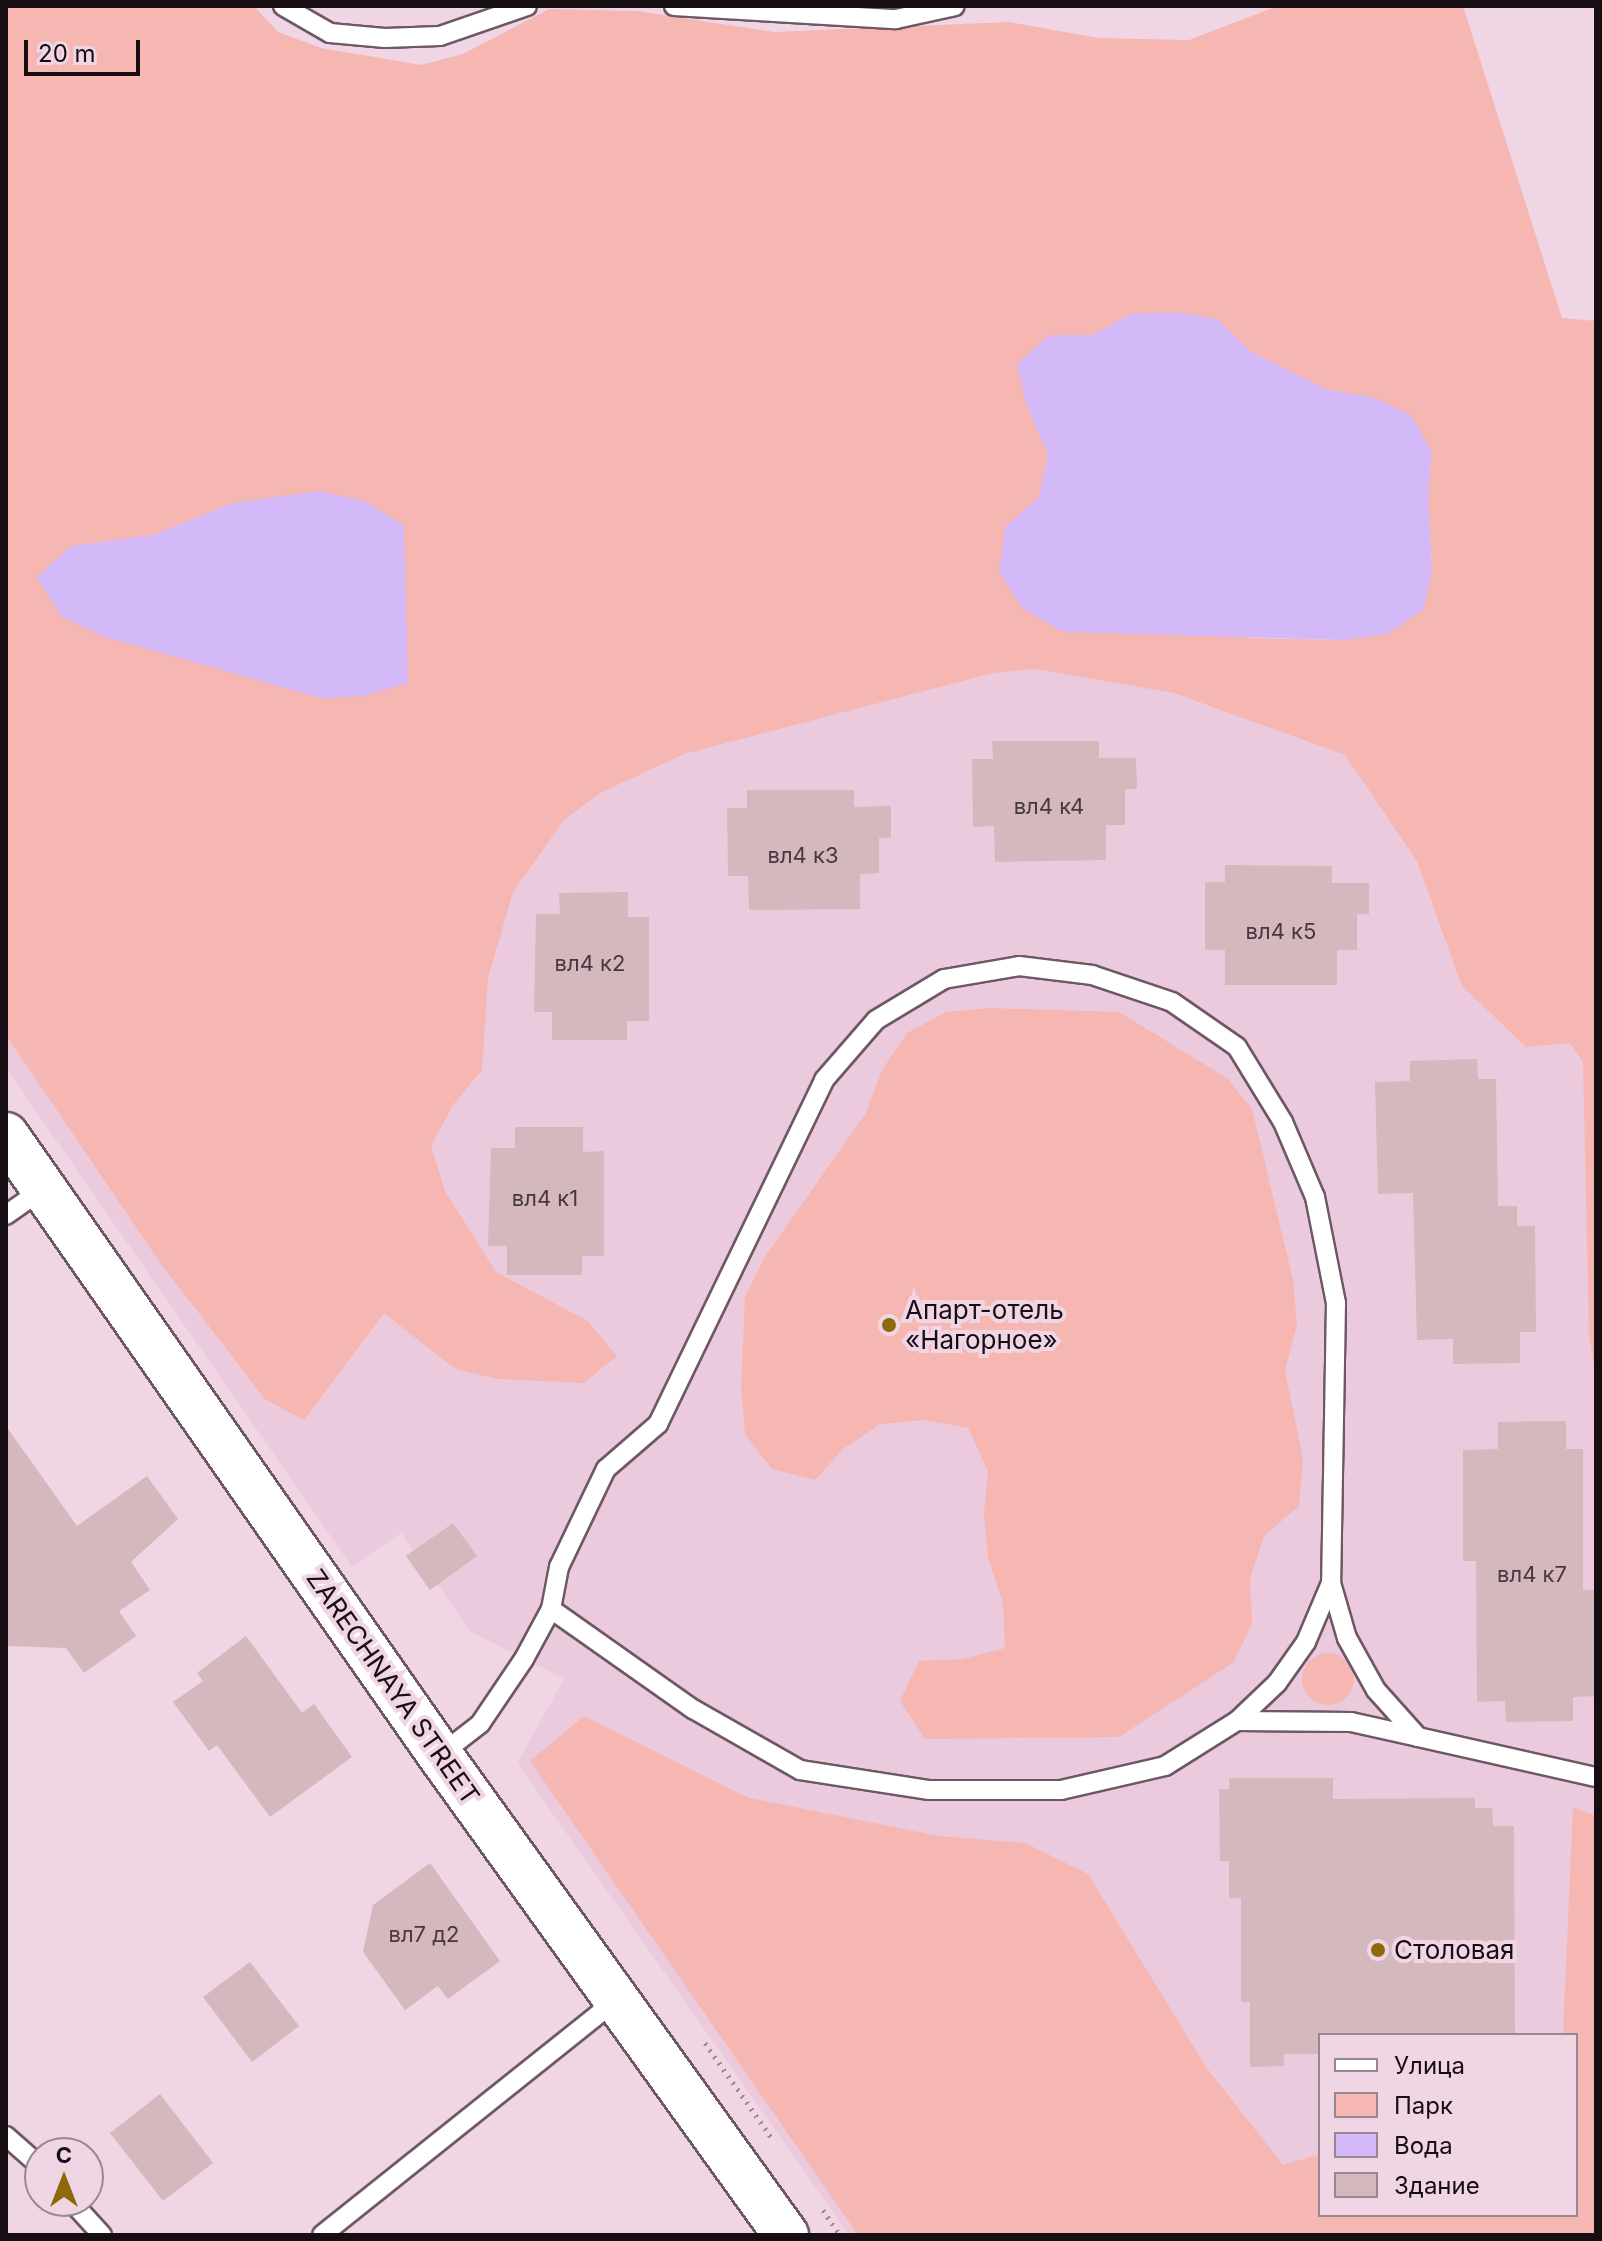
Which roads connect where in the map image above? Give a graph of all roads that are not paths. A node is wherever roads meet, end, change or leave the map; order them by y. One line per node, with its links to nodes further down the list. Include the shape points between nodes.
1 (283, 6): 2 (lane, via 330,33 385,38 440,36)
2 (527, 6)
3 (674, 6): 4 (lane, via 896,19)
4 (955, 6)
5 (6, 1135): 6 (main road, ZARECHNAYA STREET)
6 (43, 1189): 7 (lane); 12 (main road, ZARECHNAYA STREET)
7 (6, 1215)
8 (1331, 1583): 9 (lane, via 1336,1303 1315,1197 1283,1122 1237,1047 1172,1002 1092,975 1019,966 944,979 876,1020 824,1080 658,1424 606,1469 559,1567); 10 (lane, via 1306,1642 1277,1683); 11 (lane, via 1347,1638 1376,1690)
9 (551, 1609): 10 (lane, via 693,1709 800,1770 929,1790 1061,1790 1165,1766); 12 (lane, via 480,1724)
10 (1237, 1721): 11 (lane, via 1351,1722)
11 (1418, 1737): 13 (lane)
12 (440, 1755): 14 (main road, ZARECHNAYA STREET)
13 (1596, 1777)
14 (616, 2000): 19 (lane); 20 (main road, ZARECHNAYA STREET)
15 (6, 2136): 16 (lane)
16 (24, 2152)
17 (86, 2217): 18 (lane)
18 (102, 2235)
19 (322, 2235)
20 (786, 2235)

